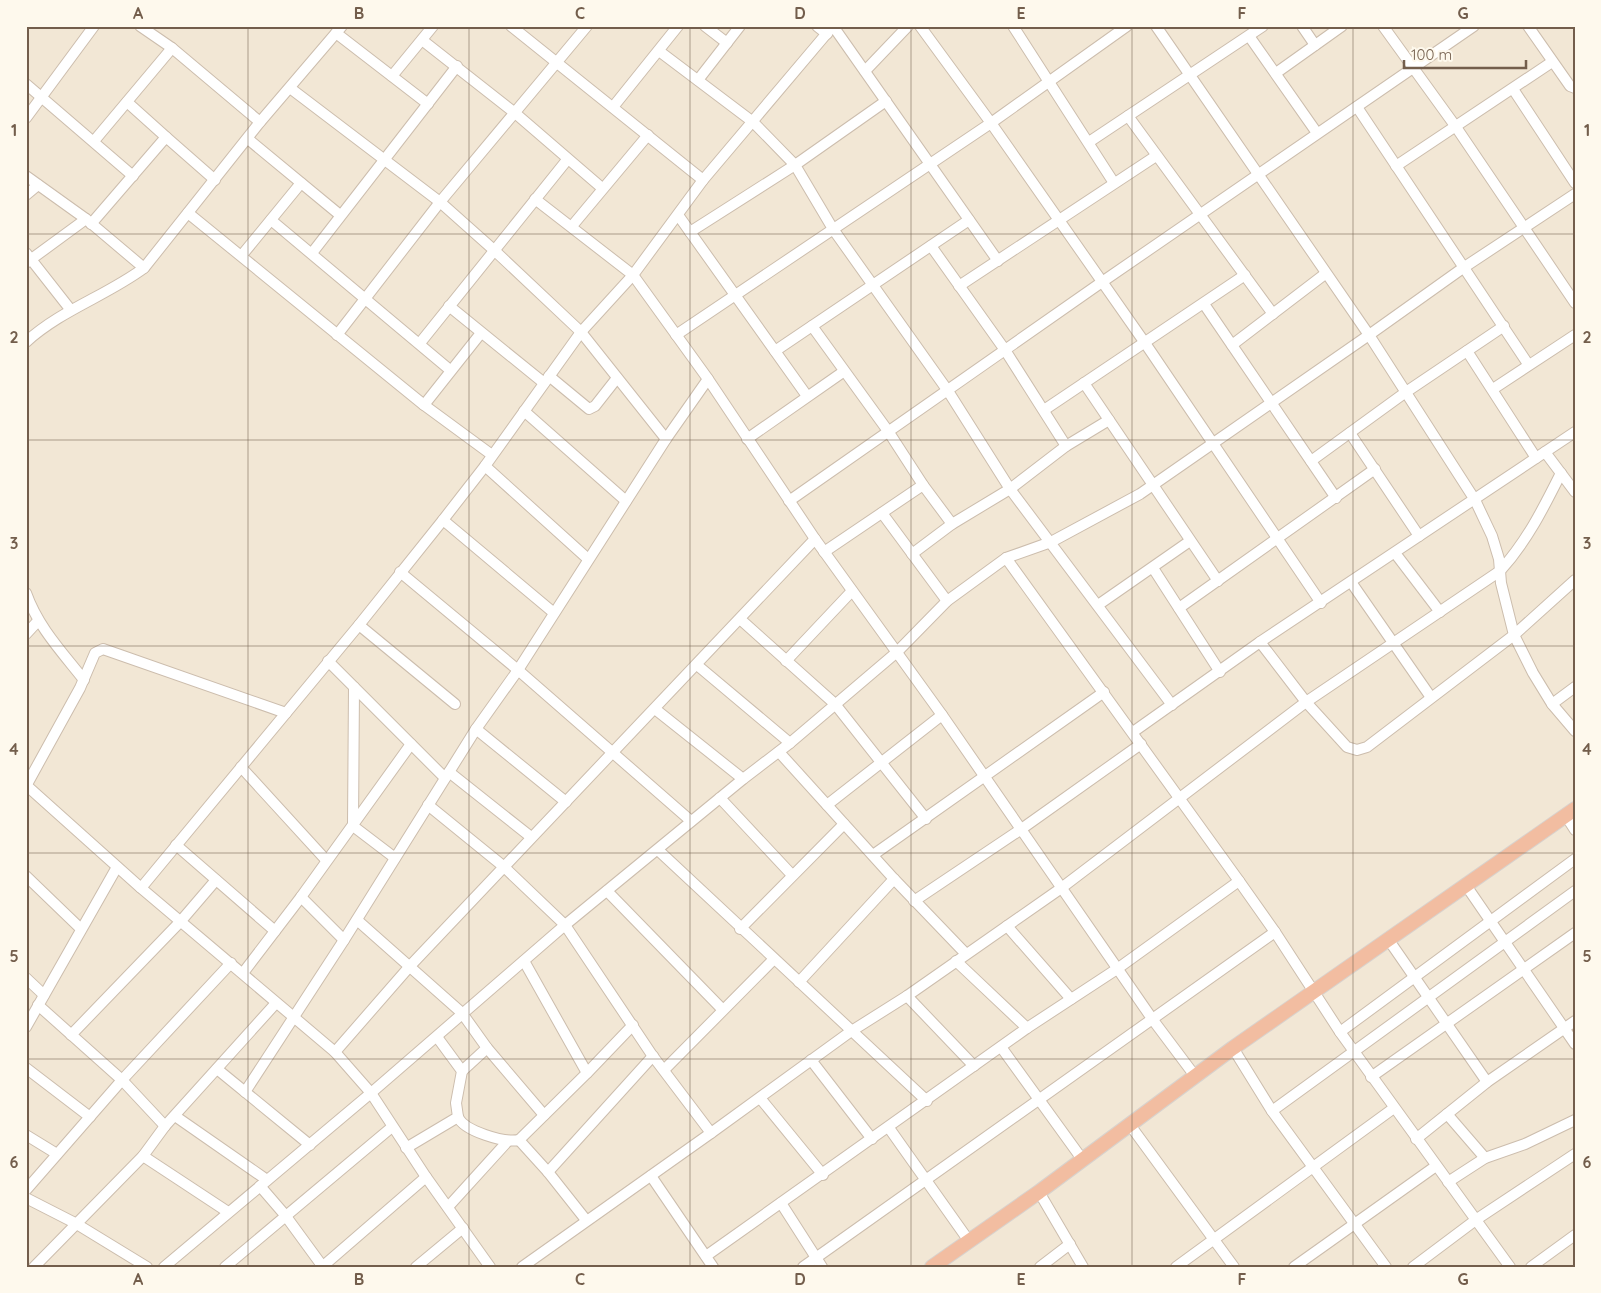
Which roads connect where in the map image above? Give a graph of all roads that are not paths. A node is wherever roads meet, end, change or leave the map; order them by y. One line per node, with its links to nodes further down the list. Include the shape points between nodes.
1 (94, 26): 43 (street)
2 (140, 26): 27 (street)
3 (433, 26): 24 (street)
4 (512, 26): 30 (street)
5 (587, 26): 30 (street)
6 (678, 26): 28 (street)
7 (706, 26): 25 (street)
8 (740, 26): 25 (street)
9 (817, 26): 21 (street)
10 (908, 26): 33 (street)
11 (920, 26): 54 (street)
12 (1013, 26): 38 (street)
13 (1127, 26): 38 (street)
14 (1156, 26): 35 (street)
15 (1263, 26): 23 (street)
16 (1302, 26): 26 (street)
17 (1342, 26): 26 (street)
18 (1383, 26): 32 (street)
19 (1474, 26): 32 (street)
20 (1528, 26): 29 (street)
21 (831, 29): 33 (street); 53 (street)
22 (339, 30): 36 (street); 40 (street)
23 (1249, 36): 34 (street); 35 (street)
24 (422, 40): 31 (street); 36 (street)
25 (726, 43): 37 (street)
26 (1315, 45): 34 (street)
27 (172, 48): 45 (street); 52 (street)
28 (659, 51): 37 (street); 47 (street)
29 (1552, 62): 41 (street); 42 (street)
30 (557, 64): 47 (street); 49 (street)
31 (457, 66): 46 (street); 49 (street)
32 (1414, 68): 48 (street); 55 (street)
33 (865, 71): 44 (street)
34 (1276, 73): 56 (street)
35 (1188, 75): 50 (street); 68 (street)
36 (392, 76): 46 (street)
37 (698, 80): 53 (street)
38 (1049, 81): 54 (street); 61 (street)
39 (26, 84): 43 (street)
40 (290, 88): 52 (street); 64 (street)
41 (1575, 88)
42 (1513, 89): 55 (street); 75 (street)
43 (42, 96): 51 (street); 60 (street)
44 (886, 101): 65 (street); 66 (street)
45 (127, 102): 58 (street); 60 (street)
46 (428, 104): 64 (street)
47 (613, 107): 57 (street)
48 (1357, 107): 56 (street); 67 (street)
49 (515, 114): 63 (street); 81 (street)
50 (1128, 116): 61 (street); 62 (street)
51 (26, 118)
52 (260, 122): 59 (street)
53 (753, 122): 65 (street); 72 (street)
54 (991, 123): 66 (street); 88 (street)
55 (1456, 127): 67 (street); 91 (street)
56 (1317, 133): 68 (street)
57 (648, 136): 72 (street); 77 (street)
58 (166, 137): 70 (street); 71 (street)
59 (248, 139): 71 (street); 73 (street)
60 (94, 141): 70 (street)
61 (1088, 142): 74 (street)
62 (1156, 156): 74 (street); 83 (street)
63 (567, 160): 77 (street); 80 (street)
64 (384, 161): 81 (street); 84 (street)
65 (795, 164): 92 (street); 93 (street)
66 (930, 165): 87 (street); 92 (street)
67 (1396, 166): 101 (street)
68 (1257, 174): 83 (street); 102 (street)
69 (26, 176): 76 (street)
70 (133, 176): 89 (street)
71 (215, 180): 82 (street)
72 (702, 180): 85 (street)
73 (300, 183): 84 (street); 86 (street)
74 (1114, 183): 88 (street)
75 (1575, 183)
76 (38, 185): 79 (street); 89 (street)
77 (602, 188): 90 (street)
78 (1575, 194): 91 (street)
79 (26, 195)
80 (535, 199): 90 (street); 95 (street)
81 (440, 202): 95 (street); 109 (street)
82 (188, 212): 97 (street); 100 (street)
83 (1200, 214): 104 (street); 105 (street)
84 (340, 215): 96 (street)
85 (678, 215): 93 (street); 103 (street)
86 (271, 220): 96 (street); 97 (street)
87 (969, 220): 94 (street); 99 (street)
88 (1060, 220): 99 (street); 105 (street)
89 (88, 222): 98 (street); 100 (street)
90 (572, 226): 103 (street)
91 (1524, 227): 101 (street); 110 (street)
92 (833, 229): 106 (street); 108 (street)
93 (690, 232): 108 (street)
94 (931, 246): 106 (street); 107 (street)
95 (495, 250): 112 (street); 117 (street)
96 (312, 253): 109 (street)
97 (242, 255): 120 (street)
98 (28, 259): 113 (street)
99 (998, 261): 107 (street)
100 (144, 268): 113 (street, via 106,293)
101 (1463, 268): 116 (street); 122 (street)
102 (1326, 274): 114 (street); 122 (street)
103 (633, 275): 117 (street); 119 (street)
104 (1245, 275): 111 (street); 114 (street)
105 (1102, 282): 125 (street); 128 (street)
106 (872, 284): 115 (street); 138 (street)
107 (959, 286): 128 (street)
108 (734, 294): 119 (street); 127 (street)
109 (366, 298): 120 (street); 124 (street)
110 (1575, 303)
111 (1204, 304): 125 (street); 126 (street)
112 (449, 306): 118 (street); 124 (street)
113 (70, 309): 123 (street)
114 (1273, 314): 126 (street)
115 (812, 326): 127 (street); 132 (street)
116 (1504, 326): 129 (street); 130 (street)
117 (581, 332): 133 (street); 134 (street)
118 (481, 333): 131 (street); 134 (street)
119 (676, 334): 135 (street)
120 (336, 335): 142 (street)
121 (1575, 335): 130 (street)
122 (1369, 336): 139 (street); 141 (street)
123 (26, 342)
124 (420, 343): 131 (street)
125 (1145, 343): 136 (street); 151 (street)
126 (1232, 344): 141 (street)
127 (775, 350): 140 (street)
128 (1005, 350): 138 (street); 143 (street)
129 (1467, 351): 137 (street); 139 (street)
130 (1528, 364): 137 (street)
131 (450, 370): 142 (street)
132 (843, 372): 140 (street); 146 (street)
133 (617, 378): 134 (street, via 592,409); 149 (street)
134 (547, 380): 144 (street)
135 (708, 380): 149 (street); 150 (street)
136 (1084, 383): 143 (street); 145 (street)
137 (1493, 389): 155 (street)
138 (948, 391): 146 (street); 162 (street)
139 (1406, 392): 148 (street); 165 (street)
140 (807, 396): 150 (street)
141 (1270, 404): 151 (street); 156 (street)
142 (424, 405): 154 (street)
143 (1044, 410): 152 (street)
144 (524, 412): 154 (street); 166 (street)
145 (1110, 420): 152 (street); 160 (street)
146 (888, 431): 161 (street); 167 (street)
147 (1575, 432): 153 (street)
148 (1350, 433): 156 (street); 158 (street)
149 (666, 439): 166 (street)
150 (747, 439): 167 (street)
151 (1213, 442): 160 (street); 173 (street)
152 (1066, 446): 162 (street)
153 (1545, 452): 155 (street); 159 (street)
154 (492, 455): 157 (street)
155 (1536, 458): 165 (street)
156 (1311, 461): 164 (street)
157 (485, 466): 169 (street); 180 (street)
158 (1375, 469): 164 (street); 171 (street)
159 (1561, 473): 163 (street); 183 (street, via 1536,524)
160 (1154, 484): 174 (street); 175 (street)
161 (923, 485): 168 (street); 170 (street)
162 (1010, 489): 170 (street); 175 (street)
163 (1575, 492)
164 (1336, 498): 173 (street)
165 (1475, 500): 171 (street); 183 (street, via 1492,536)
166 (626, 501): 180 (street)
167 (789, 501): 172 (street)
168 (882, 513): 176 (street); 178 (street)
169 (443, 520): 182 (street); 194 (street)
170 (952, 524): 178 (street)
171 (1420, 536): 177 (street)
172 (815, 539): 176 (street); 195 (street)
173 (1276, 540): 185 (street); 190 (street)
174 (1190, 541): 181 (street); 185 (street)
175 (1051, 542): 179 (street); 191 (street)
176 (824, 552): 187 (street)
177 (1395, 553): 186 (street); 193 (street)
178 (912, 554): 189 (street)
179 (1006, 558): 189 (street); 211 (street)
180 (588, 559): 194 (street)
181 (1154, 568): 191 (street); 192 (street)
182 (400, 572): 197 (street); 206 (street)
183 (1500, 572): 193 (street); 199 (street)
184 (1575, 580): 199 (street)
185 (1218, 581): 192 (street)
186 (1352, 582): 190 (street); 201 (street)
187 (852, 591): 202 (street); 204 (street)
188 (26, 593): 196 (street)
189 (948, 601): 202 (street)
190 (1321, 603): 200 (street)
191 (1098, 605): 217 (street)
192 (1180, 608): 207 (street)
193 (1440, 612): 201 (street)
194 (554, 613): 206 (street)
195 (740, 619): 204 (street); 205 (street)
196 (38, 621): 198 (street); 208 (street)
197 (359, 625): 203 (street); 214 (street)
198 (28, 630)
199 (1514, 635): 212 (street); 216 (street)
200 (1260, 642): 207 (street); 213 (street)
201 (1394, 643): 212 (street); 213 (street)
202 (897, 652): 215 (street); 220 (street)
203 (328, 661): 209 (street); 219 (street)
204 (786, 661): 215 (street)
205 (697, 665): 218 (street); 224 (street)
206 (518, 670): 221 (street); 227 (street)
207 (1220, 672): 217 (street)
208 (84, 680): 219 (street, via 95,654 103,649); 234 (street)
209 (354, 687): 225 (street); 244 (street)
210 (1575, 687): 216 (street)
211 (1104, 692): 223 (street); 232 (street)
212 (1430, 696): 213 (street, via 1367,746 1357,750 1347,747)
213 (1306, 702): 236 (street)
214 (455, 704)
215 (835, 704): 224 (street); 229 (street)
216 (1552, 704): 222 (street)
217 (1172, 705): 223 (street)
218 (656, 710): 227 (street); 233 (street)
219 (286, 712): 230 (street)
220 (942, 714): 229 (street); 232 (street)
221 (476, 729): 231 (street); 237 (street)
222 (1575, 731)
223 (1133, 732): 226 (street)
224 (790, 743): 228 (street)
225 (412, 744): 231 (street); 244 (street)
226 (1141, 744): 236 (street); 245 (street)
227 (612, 752): 237 (street); 242 (street)
228 (779, 752): 233 (street); 239 (street)
229 (881, 762): 239 (street); 241 (street)
230 (241, 767): 248 (street); 253 (street)
231 (447, 775): 238 (street); 247 (street)
232 (983, 775): 241 (street); 245 (street)
233 (743, 779): 235 (street)
234 (26, 785): 255 (street)
235 (720, 798): 242 (street); 256 (street)
236 (1180, 800): 260 (street); 263 (street)
237 (566, 802): 247 (street)
238 (428, 805): 251 (street); 254 (street)
239 (827, 805): 243 (street)
240 (1570, 813): 246 (street); 261 (highway)
241 (926, 819): 250 (street)
242 (691, 821): 249 (street)
243 (844, 824): 250 (street); 256 (street)
244 (353, 826): 251 (street); 253 (street)
245 (1020, 830): 263 (street); 267 (street)
246 (1575, 830)
247 (531, 837): 254 (street)
248 (176, 845): 259 (street); 262 (street)
249 (658, 850): 265 (street); 274 (street)
250 (873, 855): 258 (street)
251 (395, 858): 268 (street)
252 (1575, 858): 270 (street)
253 (326, 860): 266 (street)
254 (503, 866): 271 (street); 286 (street)
255 (116, 867): 262 (street); 273 (street)
256 (792, 875): 274 (street)
257 (26, 876): 273 (street)
258 (894, 879): 267 (street); 292 (street)
259 (216, 880): 269 (street); 275 (street)
260 (1239, 881): 276 (street); 287 (street)
261 (1465, 884): 270 (street); 278 (highway)
262 (141, 888): 269 (street)
263 (1060, 889): 272 (street); 287 (street)
264 (1575, 890): 280 (street)
265 (607, 891): 271 (street); 300 (street)
266 (301, 897): 275 (street); 279 (street)
267 (914, 901): 281 (street)
268 (356, 920): 279 (street); 286 (street)
269 (180, 922): 285 (street); 312 (street)
270 (1490, 922): 280 (street); 291 (street)
271 (565, 925): 284 (street); 306 (street)
272 (1007, 926): 281 (street); 297 (street)
273 (81, 929): 294 (street)
274 (740, 929): 282 (street)
275 (275, 931): 289 (street)
276 (1275, 932): 293 (street); 303 (street)
277 (1575, 933): 288 (street)
278 (1388, 939): 291 (street); 293 (highway)
279 (344, 940): 302 (street)
280 (1504, 942): 288 (street); 296 (street)
281 (966, 954): 283 (street)
282 (774, 959): 292 (street); 300 (street)
283 (956, 960): 295 (street); 308 (street)
284 (524, 961): 301 (street); 327 (street)
285 (231, 963): 289 (street); 330 (street)
286 (410, 966): 301 (street); 318 (street)
287 (1116, 969): 297 (street); 303 (street)
288 (1523, 970): 305 (street); 309 (street)
289 (243, 973): 298 (street)
290 (26, 978): 294 (street)
291 (1413, 978): 296 (street); 311 (street)
292 (799, 982): 310 (street)
293 (1314, 991): 311 (street); 317 (highway)
294 (44, 995): 299 (street)
295 (907, 996): 310 (street); 322 (street)
296 (1429, 998): 305 (street); 319 (street)
297 (1071, 999): 308 (street)
298 (276, 1003): 302 (street); 324 (street)
299 (38, 1005): 307 (street); 312 (street)
300 (722, 1009): 325 (street)
301 (462, 1013): 313 (street); 316 (street)
302 (294, 1018): 318 (street); 332 (street)
303 (1153, 1020): 328 (street); 335 (street)
304 (1575, 1021): 309 (street)
305 (1447, 1023): 329 (street); 331 (street)
306 (633, 1025): 320 (street); 327 (street)
307 (26, 1027)
308 (1027, 1028): 315 (street)
309 (1564, 1029): 314 (street); 331 (street)
310 (850, 1032): 321 (street); 336 (street)
311 (1340, 1032): 319 (street)
312 (71, 1036): 330 (street)
313 (437, 1037): 326 (street); 333 (street)
314 (1575, 1044)
315 (1001, 1047): 322 (street); 335 (street)
316 (487, 1048): 326 (street); 340 (street)
317 (1233, 1048): 328 (highway); 338 (street)
318 (336, 1052): 333 (street)
319 (1354, 1052): 329 (street); 338 (street)
320 (653, 1056): 325 (street); 364 (street)
321 (811, 1060): 334 (street); 351 (street)
322 (974, 1066): 336 (street)
323 (26, 1068): 343 (street)
324 (217, 1069): 332 (street); 341 (street)
325 (664, 1070): 349 (street)
326 (462, 1071): 342 (street, via 456,1103)
327 (587, 1073): 340 (street)
328 (1195, 1076): 345 (highway)
329 (1371, 1077): 337 (street)
330 (122, 1080): 343 (street); 346 (street)
331 (1487, 1082): 339 (street)
332 (245, 1092): 355 (street)
333 (371, 1093): 347 (street); 355 (street)
334 (760, 1098): 349 (street); 365 (street)
335 (1039, 1100): 361 (street); 368 (street)
336 (927, 1101): 348 (street)
337 (1394, 1108): 352 (street); 362 (street)
338 (1272, 1111): 362 (street)
339 (1447, 1114): 352 (street); 360 (street)
340 (544, 1115): 353 (street)
341 (175, 1116): 346 (street); 370 (street)
342 (458, 1116): 354 (street, via 465,1126); 356 (street)
343 (90, 1117): 357 (street)
344 (1575, 1120): 360 (street, via 1525,1144)
345 (1130, 1125): 361 (highway); 384 (street)
346 (165, 1126): 359 (street)
347 (392, 1127): 356 (street); 377 (street)
348 (889, 1128): 351 (street); 368 (street)
349 (712, 1133): 366 (street)
350 (26, 1135): 357 (street)
351 (872, 1139): 365 (street)
352 (1416, 1139): 363 (street)
353 (519, 1140): 354 (street); 364 (street)
354 (507, 1142): 375 (street)
355 (310, 1145): 370 (street)
356 (406, 1148): 367 (street)
357 (57, 1154): 371 (street)
358 (1575, 1154): 379 (street)
359 (143, 1156): 376 (street); 380 (street)
360 (1485, 1158): 369 (street)
361 (1082, 1159): 372 (highway)
362 (1313, 1166): 381 (street); 384 (street)
363 (1436, 1166): 369 (street); 381 (street)
364 (548, 1172): 378 (street)
365 (823, 1175): 374 (street)
366 (651, 1176): 378 (street); 387 (street)
367 (426, 1177): 375 (street); 393 (street)
368 (925, 1179): 385 (street); 388 (street)
369 (1448, 1182): 379 (street)
370 (264, 1183): 376 (street); 377 (street)
371 (26, 1190)
372 (1039, 1192): 385 (highway); 386 (street)
373 (26, 1198): 380 (street)
374 (781, 1204): 387 (street); 388 (street)
375 (448, 1207): 382 (street)
376 (228, 1212): 391 (street)
377 (286, 1215): 392 (street); 393 (street)
378 (586, 1220): 396 (street)
379 (1477, 1220): 406 (street); 407 (street)
380 (76, 1223): 389 (street); 390 (street)
381 (1354, 1223): 404 (street); 405 (street)
382 (463, 1228): 394 (street); 395 (street)
383 (1575, 1235): 408 (street)
384 (1215, 1239): 402 (street); 403 (street)
385 (969, 1241): 399 (highway)
386 (1070, 1244): 400 (street); 401 (street)
387 (706, 1256): 397 (street)
388 (818, 1263): 398 (street)
389 (34, 1267)
390 (147, 1267)
391 (164, 1267)
392 (225, 1267)
393 (322, 1267)
394 (416, 1267)
395 (490, 1267)
396 (522, 1267)
397 (713, 1267)
398 (803, 1267)
399 (932, 1267)
400 (1040, 1267)
401 (1083, 1267)
402 (1176, 1267)
403 (1234, 1267)
404 (1294, 1267)
405 (1386, 1267)
406 (1413, 1267)
407 (1510, 1267)
408 (1530, 1267)

